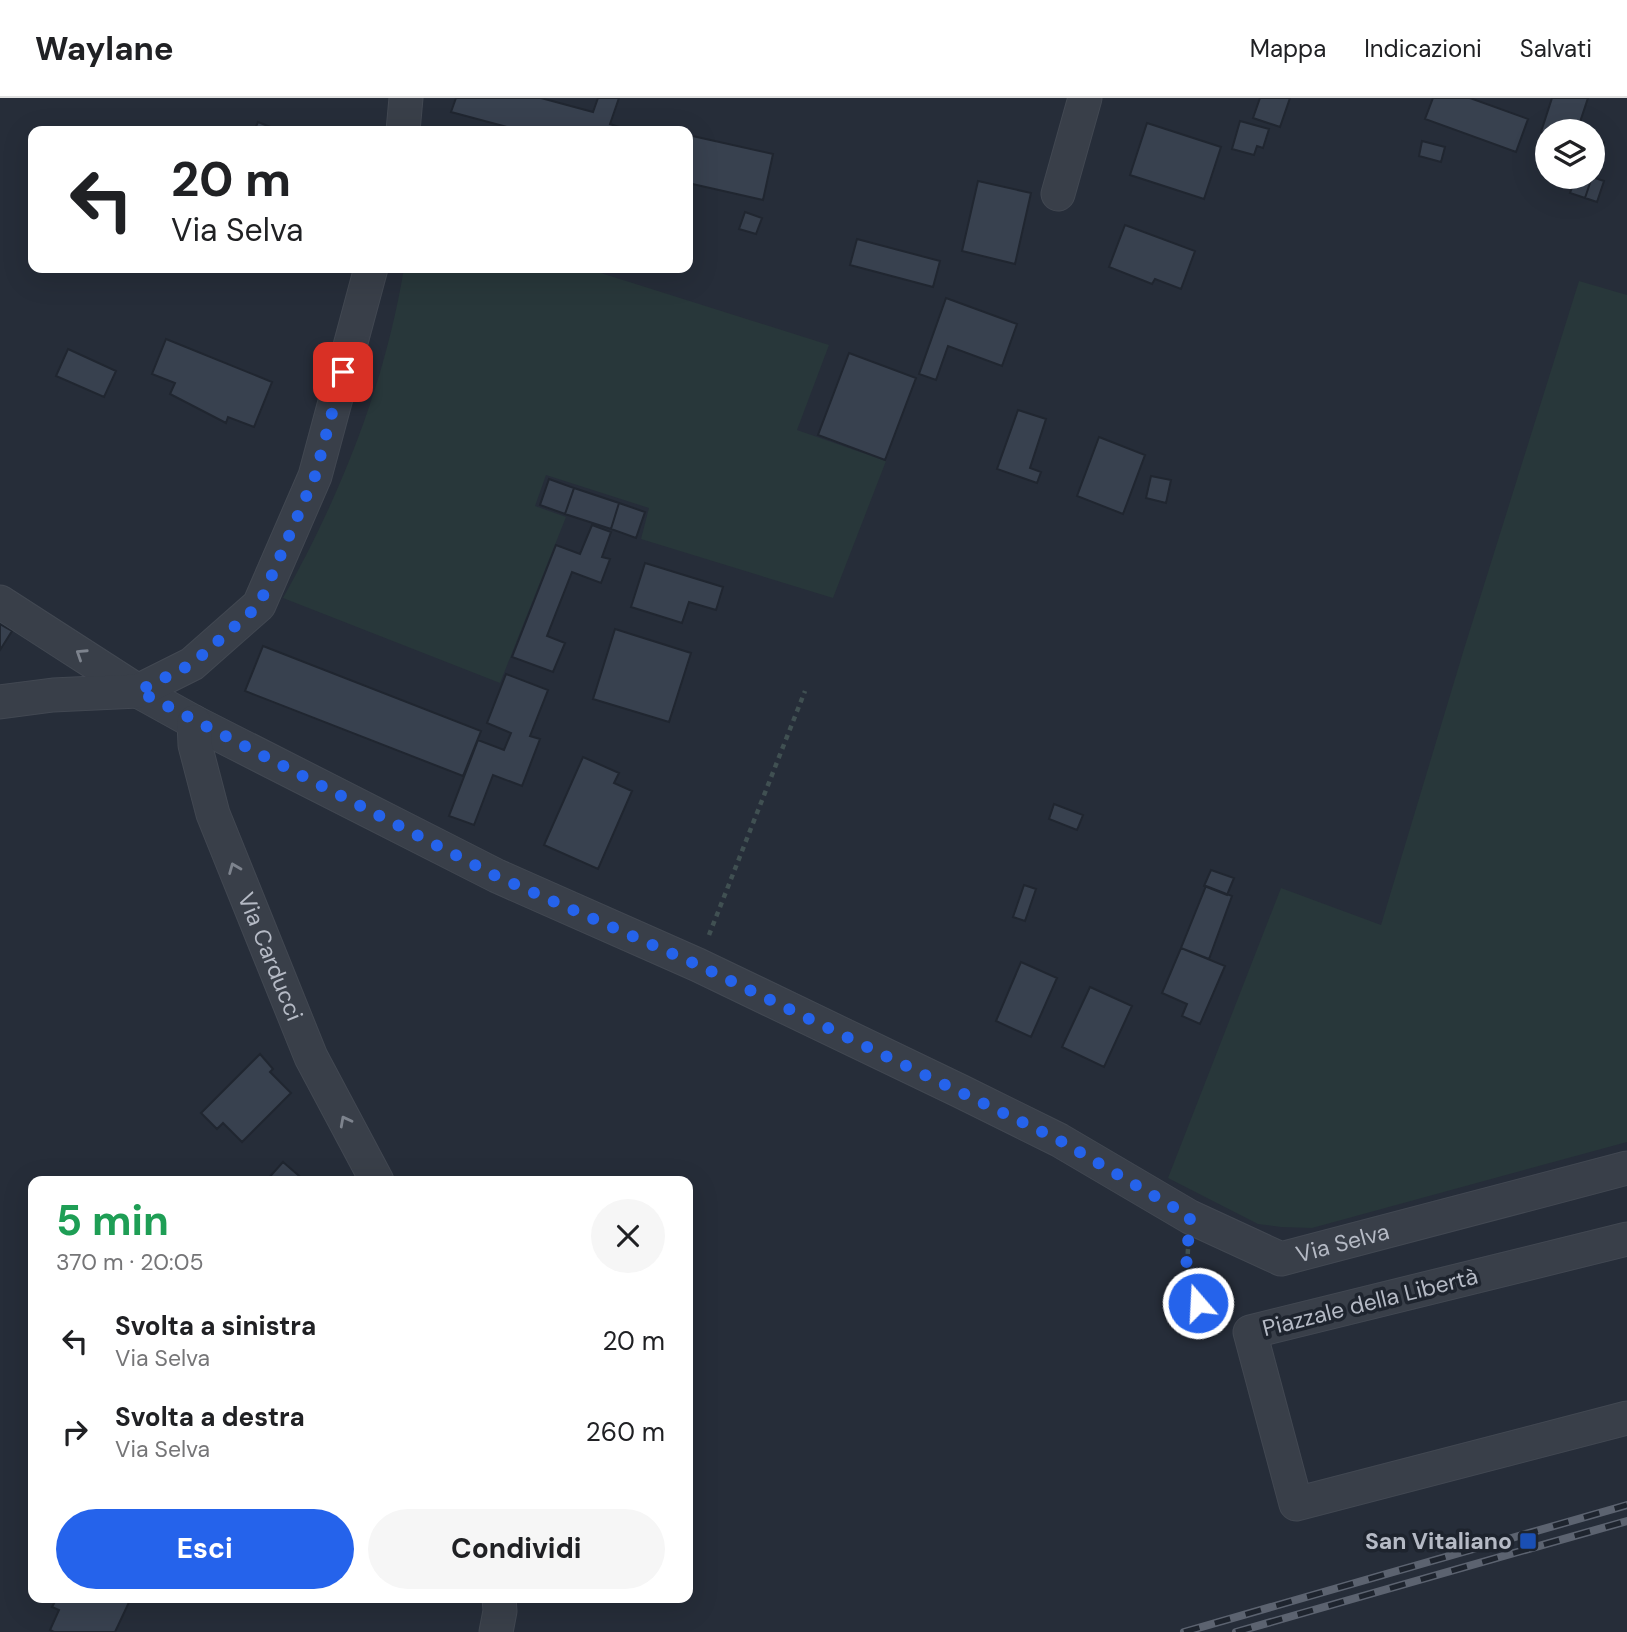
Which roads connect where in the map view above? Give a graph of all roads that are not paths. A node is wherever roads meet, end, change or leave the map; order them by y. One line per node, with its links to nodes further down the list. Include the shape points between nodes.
1 (406, 98): 3 (street)
2 (1085, 98): 4 (street)
3 (403, 126)
4 (1058, 194)
5 (370, 273): 7 (street, via 315,476 259,605 192,664)
6 (0, 602): 7 (street, Via Selva, one-way to 6)
7 (138, 691): 8 (street); 9 (street, Via Selva)
8 (0, 702)
9 (194, 722): 10 (street, Via Selva, via 496,876 698,965 1059,1140 1190,1217 1281,1259); 11 (street, Via Carducci, one-way to 9, via 311,1057 218,826 195,745)
10 (1627, 1168)
11 (374, 1176)
12 (1627, 1239): 13 (street, Piazzale della Libertà, via 1250,1332 1296,1504)
13 (1627, 1418)
14 (499, 1603): 15 (street)
15 (496, 1632)

